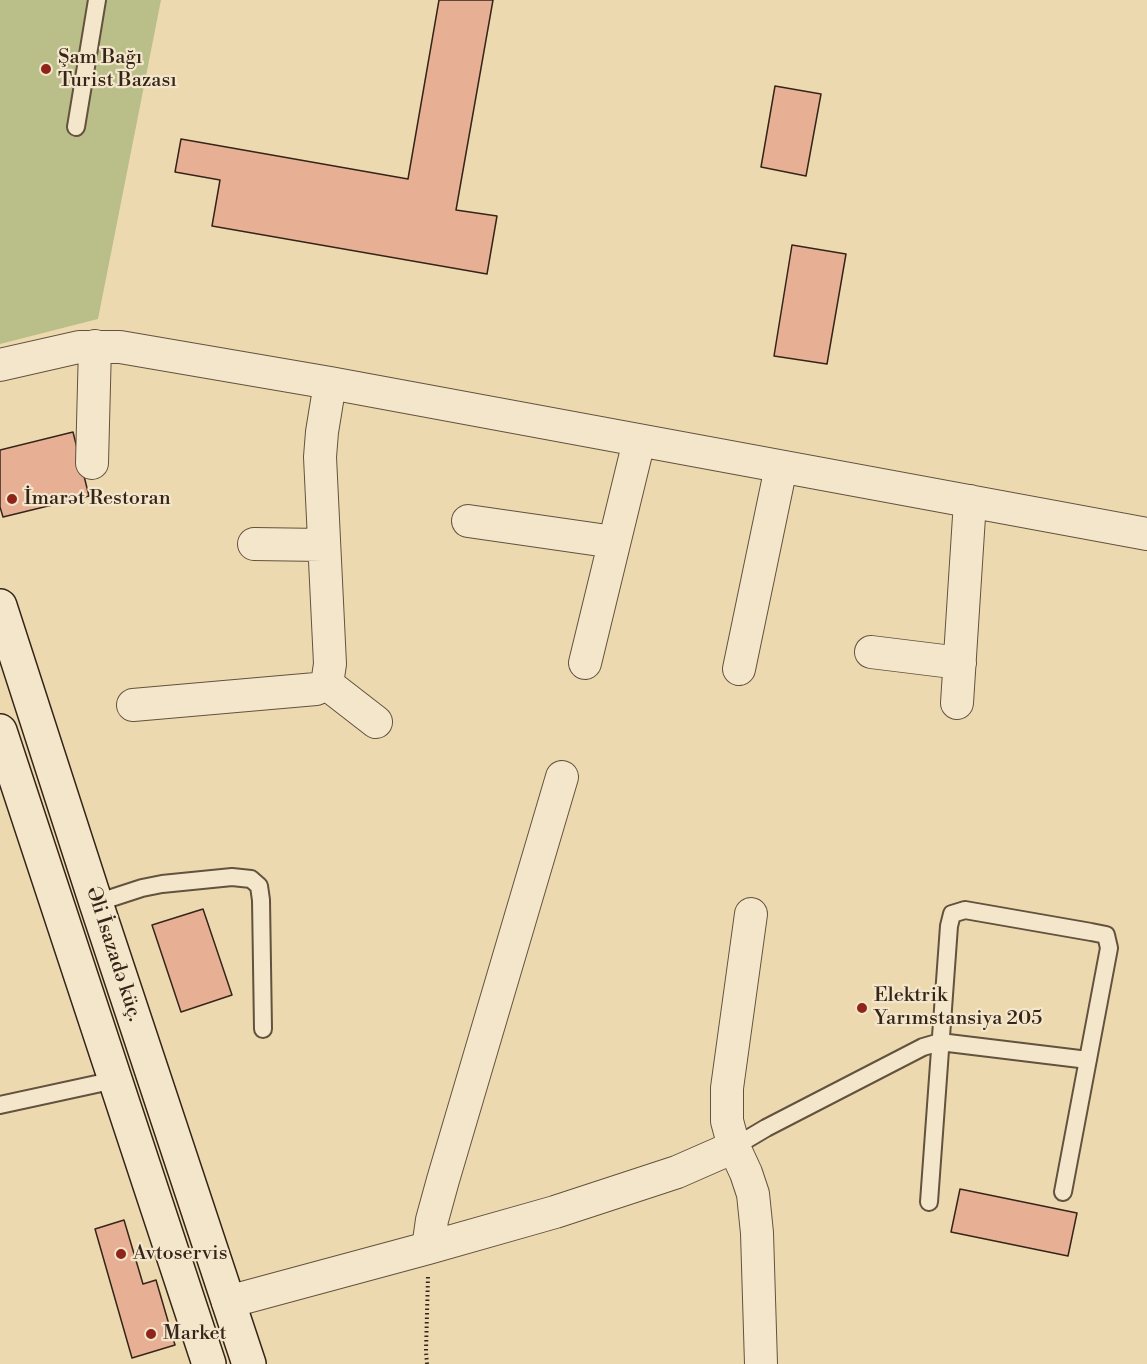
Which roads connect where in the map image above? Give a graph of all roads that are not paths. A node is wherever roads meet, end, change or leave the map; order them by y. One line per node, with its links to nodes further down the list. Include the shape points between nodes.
1 (97, 0): 2 (lane)
2 (76, 127)
3 (95, 346): 4 (street); 5 (street, via 141,350); 7 (street)
4 (0, 365)
5 (330, 383): 6 (street); 14 (street, via 320,457)
6 (639, 441): 8 (street); 12 (street)
7 (92, 463)
8 (781, 466): 9 (street); 19 (street)
9 (970, 501): 11 (street); 18 (street)
10 (468, 521): 12 (street)
11 (1147, 534)
12 (614, 542): 17 (street)
13 (254, 544): 14 (street)
14 (323, 545): 20 (street, via 330,664)
15 (0, 606): 26 (main road, Əli İsazadə küç.)
16 (871, 652): 18 (street)
17 (585, 663)
18 (960, 663): 21 (street)
19 (739, 669)
20 (327, 684): 22 (street, via 316,689); 23 (street)
21 (957, 703)
22 (133, 705)
23 (376, 723)
24 (0, 731): 31 (main road, Əli İsazadə küç.)
25 (562, 777): 36 (street, via 443,1180)
26 (96, 903): 28 (lane, via 162,884 232,877 251,879 259,886 261,900); 37 (main road, Əli İsazadə küç.)
27 (751, 914): 33 (street, via 727,1088 727,1121)
28 (263, 1029)
29 (940, 1042): 30 (lane); 30 (lane, via 949,926 952,914 965,910 1106,935 1109,948); 33 (lane, via 923,1047); 35 (lane)
30 (1088, 1060): 34 (lane)
31 (115, 1080): 32 (lane); 38 (main road, Əli İsazadə küç.)
32 (0, 1105)
33 (734, 1147): 36 (street, via 628,1189); 41 (street, via 753,1194)
34 (1063, 1192)
35 (929, 1202)
36 (428, 1248): 37 (street)
37 (228, 1302): 38 (main road); 39 (main road, Əli İsazadə küç.)
38 (192, 1313): 40 (main road, Əli İsazadə küç.)
39 (246, 1357): 40 (main road)
40 (204, 1363)
41 (761, 1364)

